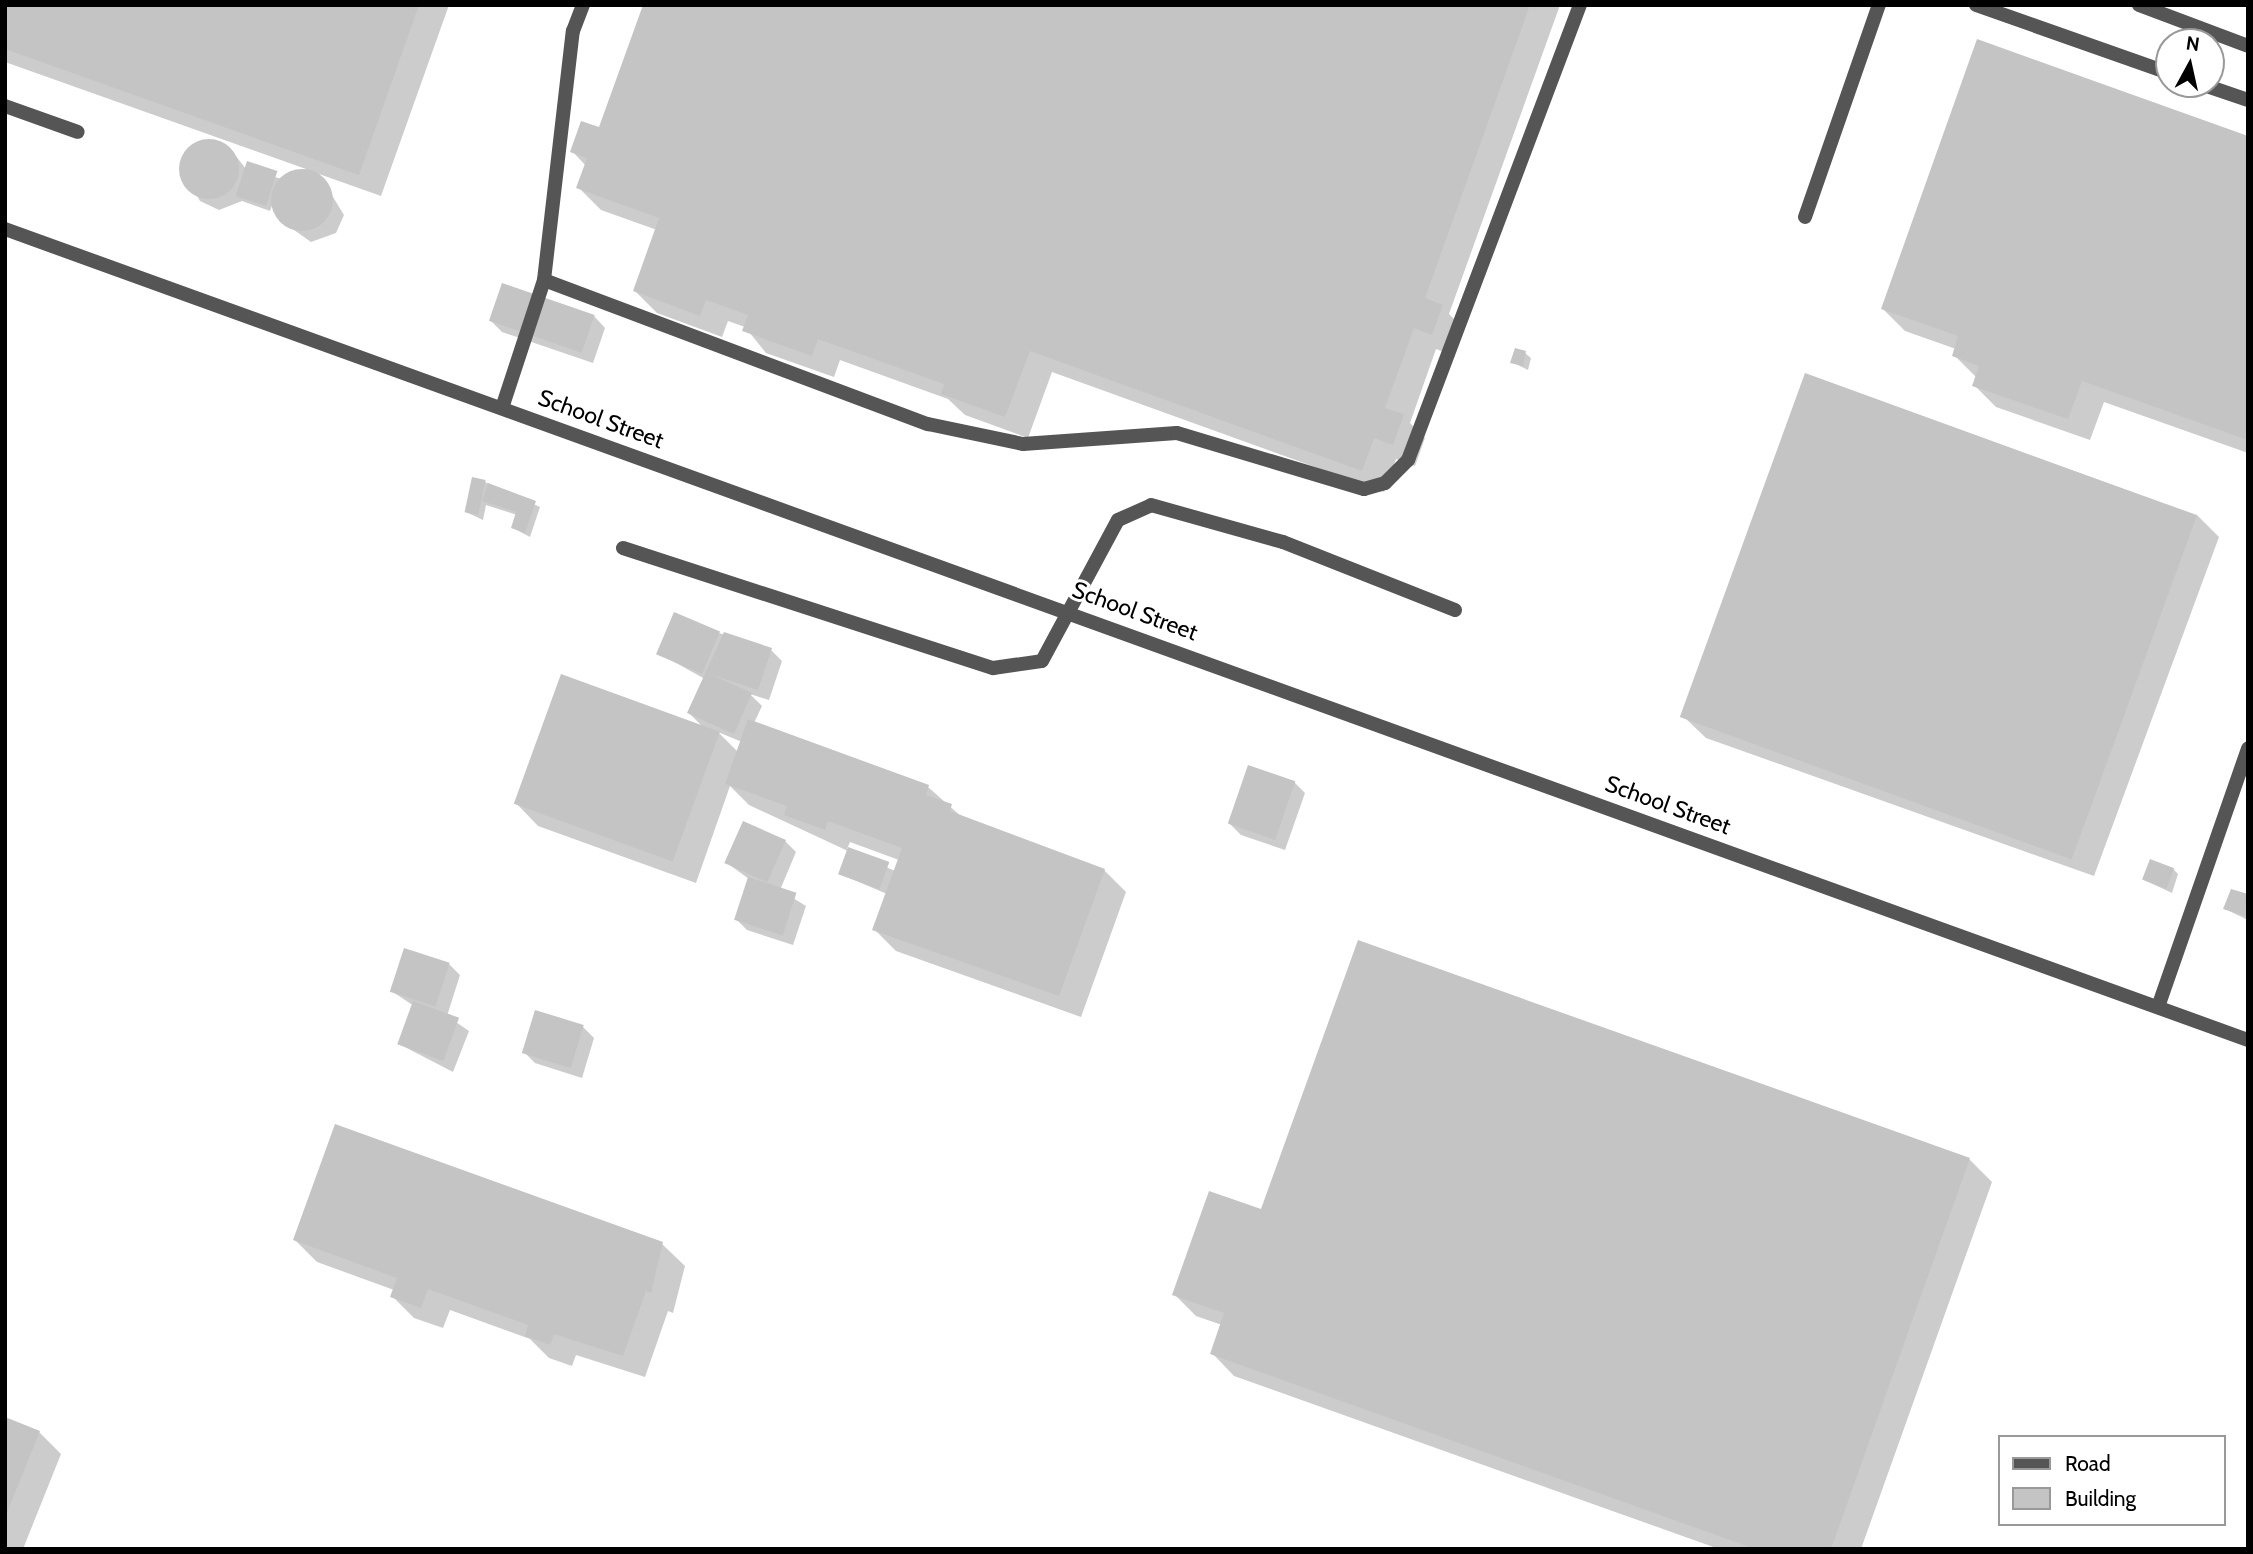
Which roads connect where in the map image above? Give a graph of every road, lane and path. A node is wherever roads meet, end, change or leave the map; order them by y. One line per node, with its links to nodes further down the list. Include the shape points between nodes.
1 (583, 5): 14 (street, via 573,30)
2 (1580, 5): 14 (street, via 1408,460 1385,482 1364,489 1177,433 1023,443 928,424)
3 (1879, 5): 12 (street)
4 (1976, 5): 7 (street)
5 (2139, 5): 6 (street)
6 (2248, 46)
7 (2155, 68)
8 (2225, 92): 9 (street)
9 (2248, 100)
10 (5, 106): 11 (street)
11 (78, 132)
12 (1805, 218)
13 (5, 229): 15 (street, School Street)
14 (544, 279): 15 (street)
15 (502, 408): 18 (street, School Street)
16 (623, 548): 18 (street, via 979,666 1017,668 1042,661)
17 (1455, 610): 18 (street, via 1283,542 1152,505 1118,520)
18 (1070, 612): 20 (street, School Street)
19 (2248, 748): 20 (street)
20 (2158, 1007): 21 (street, School Street)
21 (2248, 1040)

